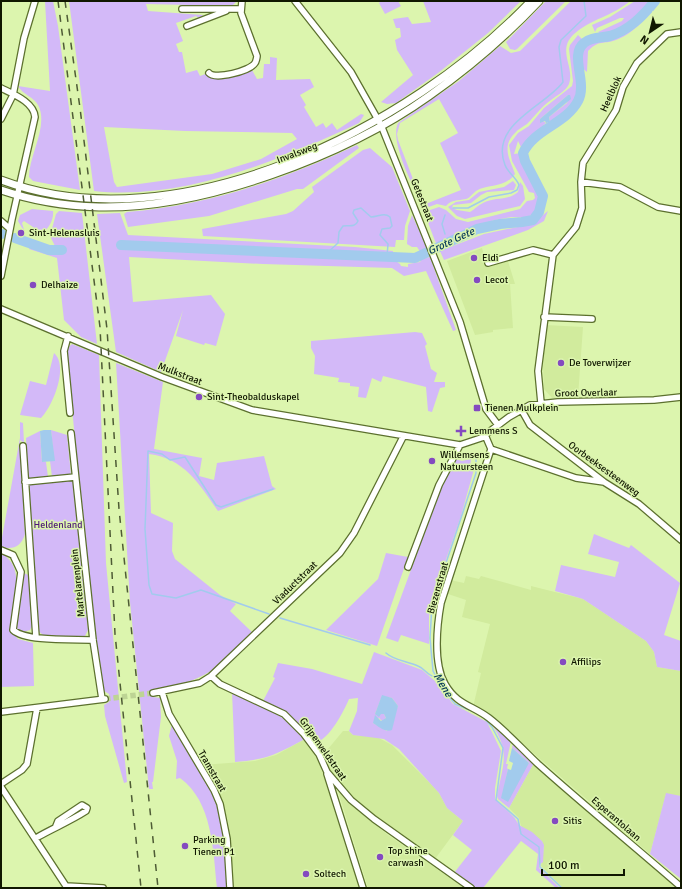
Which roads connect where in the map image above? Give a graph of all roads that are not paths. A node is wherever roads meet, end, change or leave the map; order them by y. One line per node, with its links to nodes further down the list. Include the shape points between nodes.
1 (35, 1): 13 (street, via 24,38)
2 (242, 1): 7 (street)
3 (295, 1): 15 (street, Getestraat, via 348,66)
4 (531, 1): 15 (main road, Invalsweg, via 496,35 452,71)
5 (539, 1): 15 (main road, Invalsweg, via 500,39 429,96)
6 (182, 9): 8 (street)
7 (241, 9): 8 (street); 11 (street, via 257,56 256,62 232,75)
8 (228, 10): 9 (street)
9 (187, 26)
10 (681, 32): 17 (street, Heelblok, via 667,34 634,68 623,88 616,110 582,163)
11 (209, 73)
12 (1, 88): 13 (street)
13 (13, 94): 14 (street); 18 (street, via 32,108 35,118)
14 (1, 119)
15 (380, 122): 18 (main road, Invalsweg, via 285,163 245,177 172,194 99,198 55,194); 20 (main road, Invalsweg, via 346,144 288,168 246,182 172,200 100,207 57,204); 35 (street, Getestraat, via 460,322 486,408)
16 (1, 180): 18 (main road, Invalsweg)
17 (581, 182): 21 (street, via 620,187 658,207); 24 (street, Heelblok, via 582,208 576,226)
18 (20, 186): 20 (street)
19 (1, 190): 20 (main road, Invalsweg)
20 (17, 196): 23 (street)
21 (681, 212)
22 (1, 221): 23 (street)
23 (10, 229): 26 (street)
24 (553, 255): 25 (street, via 533,250); 28 (street)
25 (488, 263)
26 (1, 276)
27 (1, 309): 30 (street, Mulkstraat)
28 (544, 317): 29 (street); 32 (street, via 538,371)
29 (592, 319)
30 (68, 336): 34 (street, via 64,351); 38 (street, Mulkstraat, via 162,376 252,410)
31 (681, 397): 32 (street, Groot Overlaar)
32 (542, 403): 33 (street, Groot Overlaar)
33 (521, 409): 35 (street, Groot Overlaar); 44 (street, Oorbeeksesteenweg, via 530,425)
34 (70, 412)
35 (498, 425): 37 (street, Mulkstraat)
36 (71, 433): 42 (street, Martelarenplein)
37 (485, 435): 39 (street, Mulkstraat); 41 (street)
38 (403, 437): 39 (street, Mulkstraat); 52 (street, Viaductstraat, via 348,544)
39 (460, 445): 49 (street, via 439,486)
40 (23, 446): 43 (street)
41 (491, 450): 44 (street, via 576,478); 57 (street, Biezenstraat, via 441,603 438,635 440,671 455,698 488,717)
42 (75, 477): 43 (street); 51 (street, Martelarenplein)
43 (25, 482): 47 (street)
44 (604, 482): 45 (street, Oorbeeksesteenweg, via 639,504)
45 (681, 540)
46 (1, 550): 48 (street, via 13,555)
47 (30, 562): 48 (street); 50 (street)
48 (17, 564): 50 (street, via 21,572 13,630 18,635)
49 (408, 567)
50 (36, 637): 51 (street)
51 (93, 640): 55 (street, Martelarenplein, via 103,699)
52 (211, 676): 53 (street, Viaductstraat, via 200,683); 58 (street, Grijpenveldstraat, via 220,684 284,714 294,722 318,754)
53 (162, 692): 54 (street, Viaductstraat); 67 (street, Tramstraat, via 170,714 220,804 227,839)
54 (153, 693)
55 (37, 708): 56 (street); 59 (street, via 27,764)
56 (1, 712)
57 (538, 764): 64 (street, Esperantolaan)
58 (327, 772): 68 (street); 69 (street, Grijpenveldstraat, via 351,800 374,819)
59 (1, 784)
60 (1, 787): 62 (street)
61 (56, 826): 61 (street, via 62,826 87,808 81,806 58,821); 62 (street)
62 (36, 838): 63 (street)
63 (63, 882): 65 (street); 66 (street, via 68,886)
64 (681, 887)
65 (60, 888)
66 (103, 888)
67 (230, 888)
68 (363, 888)
69 (471, 888)

